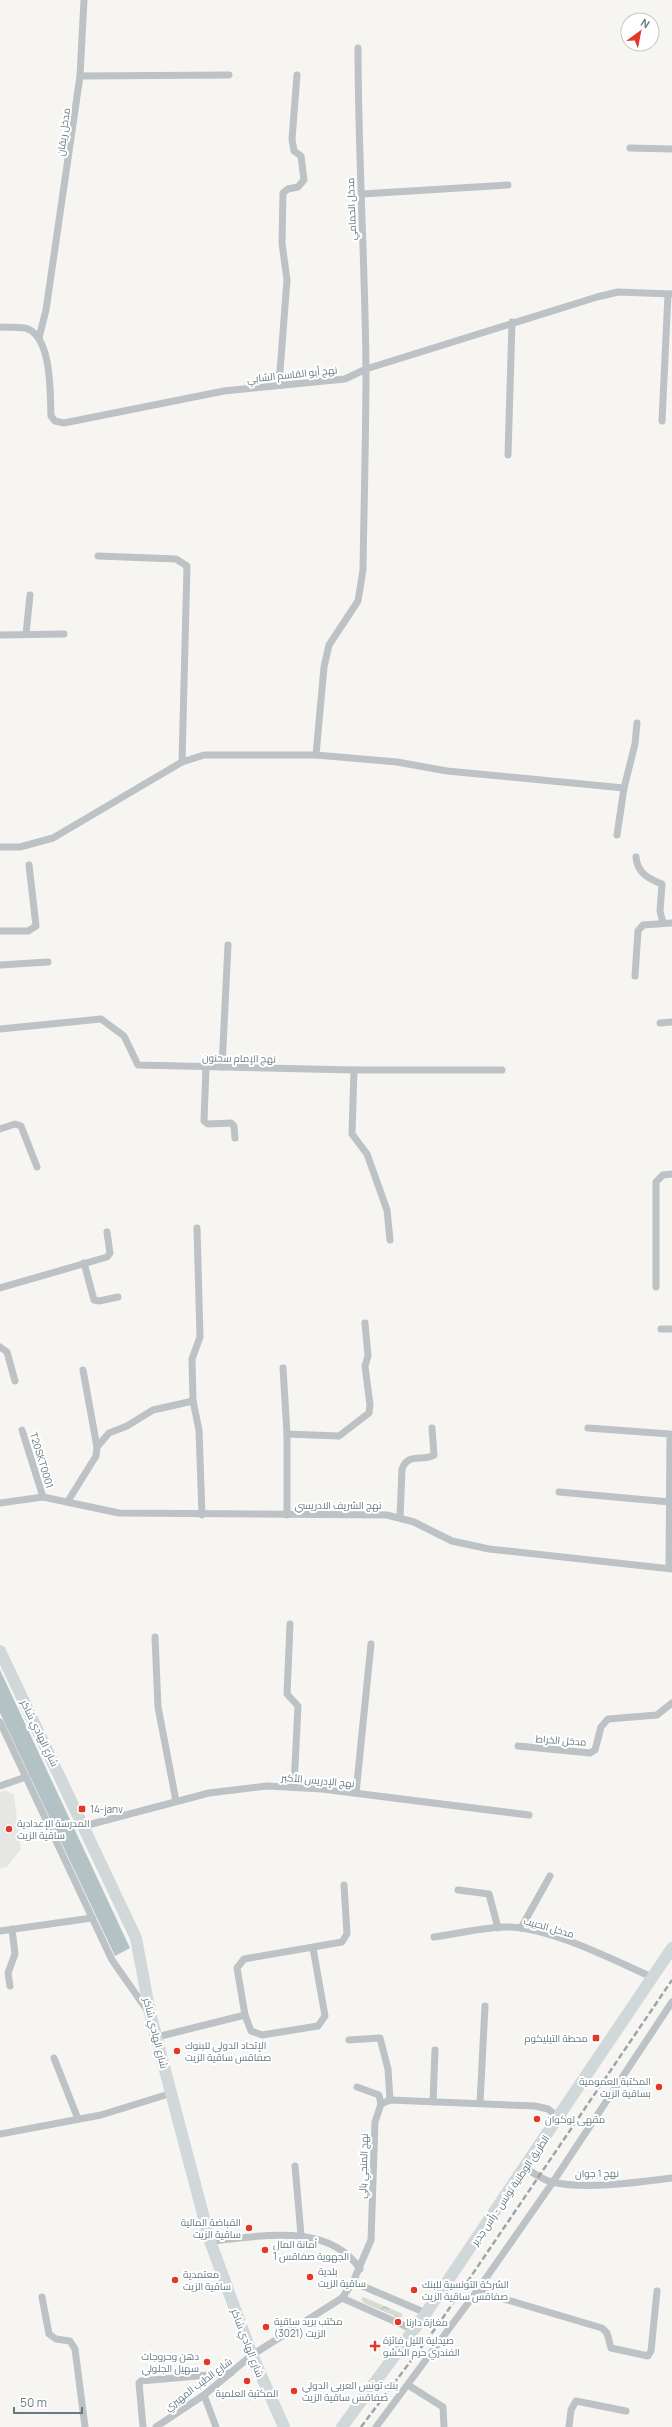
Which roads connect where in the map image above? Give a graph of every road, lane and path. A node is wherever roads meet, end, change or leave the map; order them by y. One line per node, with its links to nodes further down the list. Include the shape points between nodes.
1 (84, 0): 5 (street, مدخل ريقان)
2 (358, 48): 9 (street, مدخل الحمامي, via 358,155)
3 (229, 75): 5 (street)
4 (297, 75): 15 (street, via 292,139 294,151 301,156 304,180 298,187 283,193 282,243 287,280)
5 (80, 76): 13 (street, مدخل ريقان, via 46,310)
6 (630, 148): 7 (street)
7 (672, 149)
8 (508, 185): 9 (street)
9 (362, 194): 14 (street, مدخل الحمامي)
10 (670, 294): 11 (street, نهج أبو القاسم الشابي, via 618,292); 16 (street)
11 (512, 322): 14 (street, نهج أبو القاسم الشابي); 17 (street)
12 (0, 327): 13 (street, via 28,329)
13 (39, 338): 15 (street, نهج أبو القاسم الشابي, via 46,351 51,416 56,421 64,422 224,391)
14 (366, 369): 15 (street, نهج أبو القاسم الشابي, via 345,379); 24 (street, مدخل الحمامي, via 362,588 358,601 329,645 323,674)
15 (279, 384)
16 (662, 421)
17 (508, 455)
18 (98, 556): 25 (street, via 176,559 187,566)
19 (30, 595): 20 (street)
20 (26, 634): 21 (street); 22 (street)
21 (64, 634)
22 (0, 635)
23 (637, 723): 26 (street, via 635,744)
24 (316, 755): 25 (street, via 204,755); 26 (street)
25 (182, 762): 28 (street, via 53,838 20,847)
26 (624, 788): 27 (street)
27 (617, 835)
28 (0, 847)
29 (636, 857): 31 (street, via 637,864 648,879 662,884 660,910)
30 (30, 865): 33 (street, via 36,926 28,930)
31 (663, 923): 32 (street); 37 (street, via 643,925 638,931)
32 (672, 923)
33 (0, 931)
34 (228, 945): 42 (street)
35 (48, 962): 36 (street)
36 (0, 965)
37 (636, 976)
38 (672, 1022): 39 (street)
39 (660, 1023)
40 (0, 1029): 41 (street, نهج الإمام سحنون, via 100,1019 124,1036 138,1065)
41 (206, 1067): 42 (street, نهج الإمام سحنون); 46 (street, via 204,1121 208,1124 231,1123 234,1126)
42 (222, 1067): 43 (street, نهج الإمام سحنون)
43 (354, 1070): 44 (street, نهج الإمام سحنون); 51 (street, via 352,1134 367,1154 385,1206)
44 (502, 1070)
45 (0, 1128): 47 (street, via 15,1124 21,1126)
46 (235, 1138)
47 (37, 1167)
48 (672, 1174): 53 (street, via 663,1175 656,1182)
49 (197, 1228): 63 (street, via 200,1337 192,1359)
50 (107, 1232): 52 (street, via 109,1255)
51 (390, 1240)
52 (84, 1264): 54 (street); 55 (street, via 94,1300)
53 (656, 1287)
54 (0, 1288)
55 (118, 1297)
56 (365, 1323): 67 (street, via 369,1413 339,1436)
57 (661, 1329): 58 (street)
58 (672, 1329)
59 (0, 1347): 62 (street, via 7,1352)
60 (283, 1368): 67 (street)
61 (83, 1370): 69 (street)
62 (15, 1381)
63 (193, 1401): 69 (street, via 153,1410 127,1426 109,1433); 75 (street, via 199,1430)
64 (432, 1428): 77 (street, via 434,1455 413,1458 403,1466)
65 (588, 1428): 68 (street)
66 (22, 1430): 71 (street, T20SKT0001)
67 (287, 1434): 76 (street)
68 (671, 1434): 73 (street)
69 (97, 1448): 72 (street, via 89,1470)
70 (559, 1492): 73 (street)
71 (43, 1497): 72 (street, نهج الشريف الادريسي); 74 (street, نهج الشريف الادريسي)
72 (68, 1501): 75 (street, نهج الشريف الادريسي, via 88,1508 119,1513)
73 (670, 1502): 78 (street)
74 (0, 1504)
75 (202, 1515): 76 (street, نهج الشريف الادريسي)
76 (287, 1516): 77 (street, نهج الشريف الادريسي, via 387,1515)
77 (400, 1518): 78 (street, نهج الشريف الادريسي, via 414,1522 452,1541 489,1549)
78 (671, 1568)
79 (290, 1624): 88 (street, via 287,1694 297,1702 298,1710)
80 (155, 1637): 90 (street, via 158,1707)
81 (371, 1644): 89 (street)
82 (0, 1651): 92 (main road, شارع الهادي شاكر)
83 (672, 1703): 85 (street, مدخل الخراط, via 657,1715 608,1719 601,1727 595,1750 590,1753)
84 (0, 1722): 86 (street)
85 (518, 1746)
86 (26, 1777): 87 (street); 96 (street)
87 (0, 1786)
88 (294, 1786): 89 (street, نهج الإدريس الأكبر); 90 (street, نهج الإدريس الأكبر, via 267,1786 209,1793)
89 (356, 1793): 91 (street, نهج الإدريس الأكبر)
90 (176, 1801): 92 (street, نهج الإدريس الأكبر)
91 (529, 1815)
92 (84, 1826): 108 (main road, شارع الهادي شاكر, via 136,1938)
93 (550, 1876): 98 (street)
94 (344, 1885): 102 (street, via 347,1934 342,1942)
95 (458, 1890): 97 (street, via 489,1894)
96 (92, 1918): 99 (street); 108 (street, via 112,1960)
97 (498, 1928): 98 (street, مدخل الحبيب); 101 (street, مدخل الحبيب)
98 (521, 1928): 104 (street, مدخل الحبيب, via 589,1950)
99 (12, 1929): 100 (street); 105 (street, via 15,1954 8,1974)
100 (0, 1931)
101 (434, 1937)
102 (313, 1948): 109 (street, via 244,1959 237,1968); 109 (street, via 325,2016 318,2026 262,2035 251,2031)
103 (672, 1948): 104 (main road, الطريق الوطنية تونس - رأس جدير)
104 (654, 1978): 120 (main road, الطريق الوطنية تونس - رأس جدير)
105 (10, 1986)
106 (672, 2002): 126 (street)
107 (485, 2006): 118 (street)
108 (150, 2013): 110 (main road, شارع الهادي شاكر)
109 (245, 2015): 110 (street)
110 (157, 2037): 115 (main road, شارع الهادي شاكر)
111 (349, 2040): 116 (street, via 380,2038 388,2069)
112 (435, 2050): 117 (street)
113 (54, 2058): 121 (street)
114 (357, 2087): 119 (street, via 379,2095)
115 (172, 2093): 121 (street, via 101,2115); 128 (main road, شارع الهادي شاكر)
116 (390, 2100): 117 (street); 119 (street)
117 (433, 2102): 118 (street)
118 (480, 2102): 120 (street, via 548,2109)
119 (381, 2104): 129 (street, نهج المنجي بالي, via 375,2122 371,2240)
120 (559, 2118): 124 (main road, الطريق الوطنية تونس - رأس جدير)
121 (78, 2119): 122 (street)
122 (0, 2134)
123 (295, 2166): 127 (street)
124 (525, 2168): 126 (street, نهج 1 جوان, via 540,2178); 135 (main road, الطريق الوطنية تونس - رأس جدير)
125 (672, 2178): 126 (street, نهج 1 جوان, via 618,2183)
126 (553, 2182): 131 (street)
127 (301, 2235): 128 (street); 129 (street, via 343,2250)
128 (210, 2241): 137 (main road, شارع الهادي شاكر)
129 (360, 2269): 130 (street, نهج المنجي بالي)
130 (353, 2282): 134 (street, نهج المنجي بالي); 135 (street)
131 (477, 2290): 132 (street, via 602,2328 607,2333 611,2348 648,2356 651,2351); 139 (street)
132 (657, 2292)
133 (42, 2297): 142 (street, via 49,2334 56,2339 70,2341 75,2349)
134 (342, 2298): 136 (street); 137 (street, نهج المنجي بالي)
135 (426, 2313): 136 (main road, الطريق الوطنية تونس - رأس جدير)
136 (414, 2330): 147 (main road, الطريق الوطنية تونس - رأس جدير)
137 (252, 2355): 138 (street, شارع الطيب المهيري); 146 (main road, شارع الهادي شاكر)
138 (231, 2373): 140 (street, شارع الطيب المهيري); 143 (street, via 141,2381 139,2393)
139 (408, 2385): 148 (street); 149 (street, via 443,2407)
140 (204, 2395): 144 (street, شارع الطيب المهيري); 145 (street)
141 (626, 2411): 150 (street, via 576,2400 571,2410)
142 (85, 2427)
143 (143, 2427)
144 (156, 2427)
145 (216, 2427)
146 (284, 2427)
147 (342, 2427)
148 (376, 2427)
149 (444, 2427)
150 (569, 2427)

